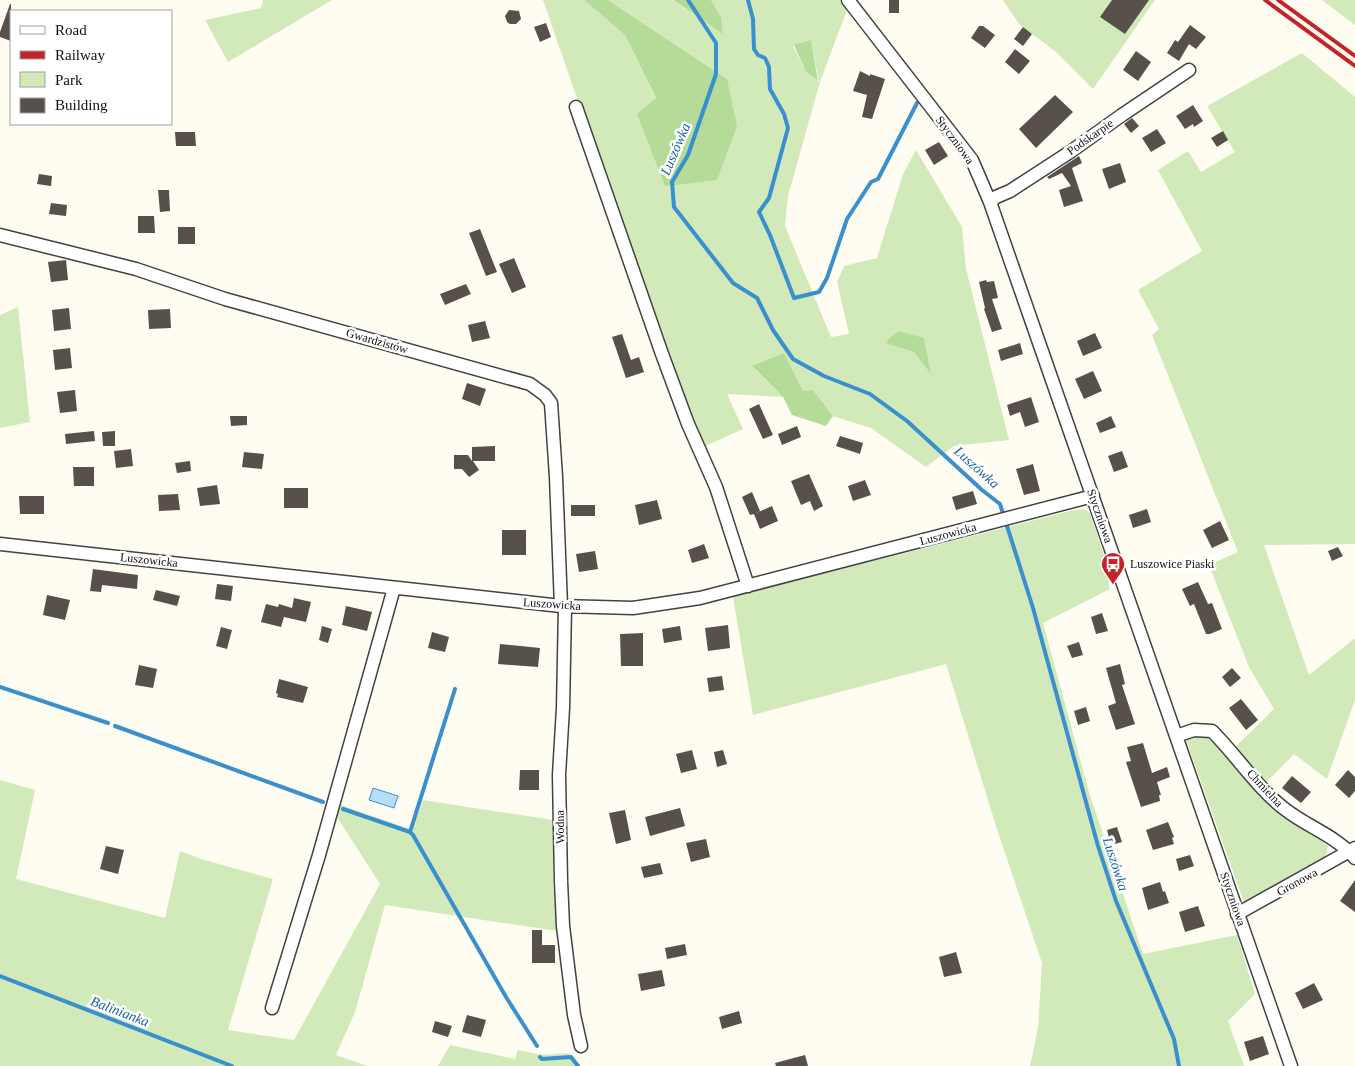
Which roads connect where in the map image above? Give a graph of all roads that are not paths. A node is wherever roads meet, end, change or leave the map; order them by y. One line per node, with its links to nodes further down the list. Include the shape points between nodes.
1 (848, 0): 4 (street, Styczniowa, via 972,160)
2 (1189, 70): 4 (street, Podskarpie, via 1070,152)
3 (576, 107): 8 (street, via 662,354 716,487)
4 (990, 202): 6 (street, Styczniowa)
5 (0, 235): 10 (street, Gwardzistów, via 136,269 225,299 539,389 551,402)
6 (1093, 496): 8 (street, Luszowicka); 11 (street, Styczniowa)
7 (0, 544): 9 (street, Luszowicka)
8 (748, 586): 10 (street, Luszowicka, via 700,598 634,608)
9 (394, 588): 10 (street, Luszowicka); 14 (street)
10 (563, 606): 15 (street, Wodna, via 559,775 561,881 563,926)
11 (1176, 736): 12 (street, Chmielna, via 1194,730 1212,731 1268,795); 13 (street, Styczniowa)
12 (1353, 852): 13 (street, Gronowa)
13 (1237, 914): 16 (street, Styczniowa)
14 (272, 1008)
15 (581, 1046)
16 (1290, 1066)

